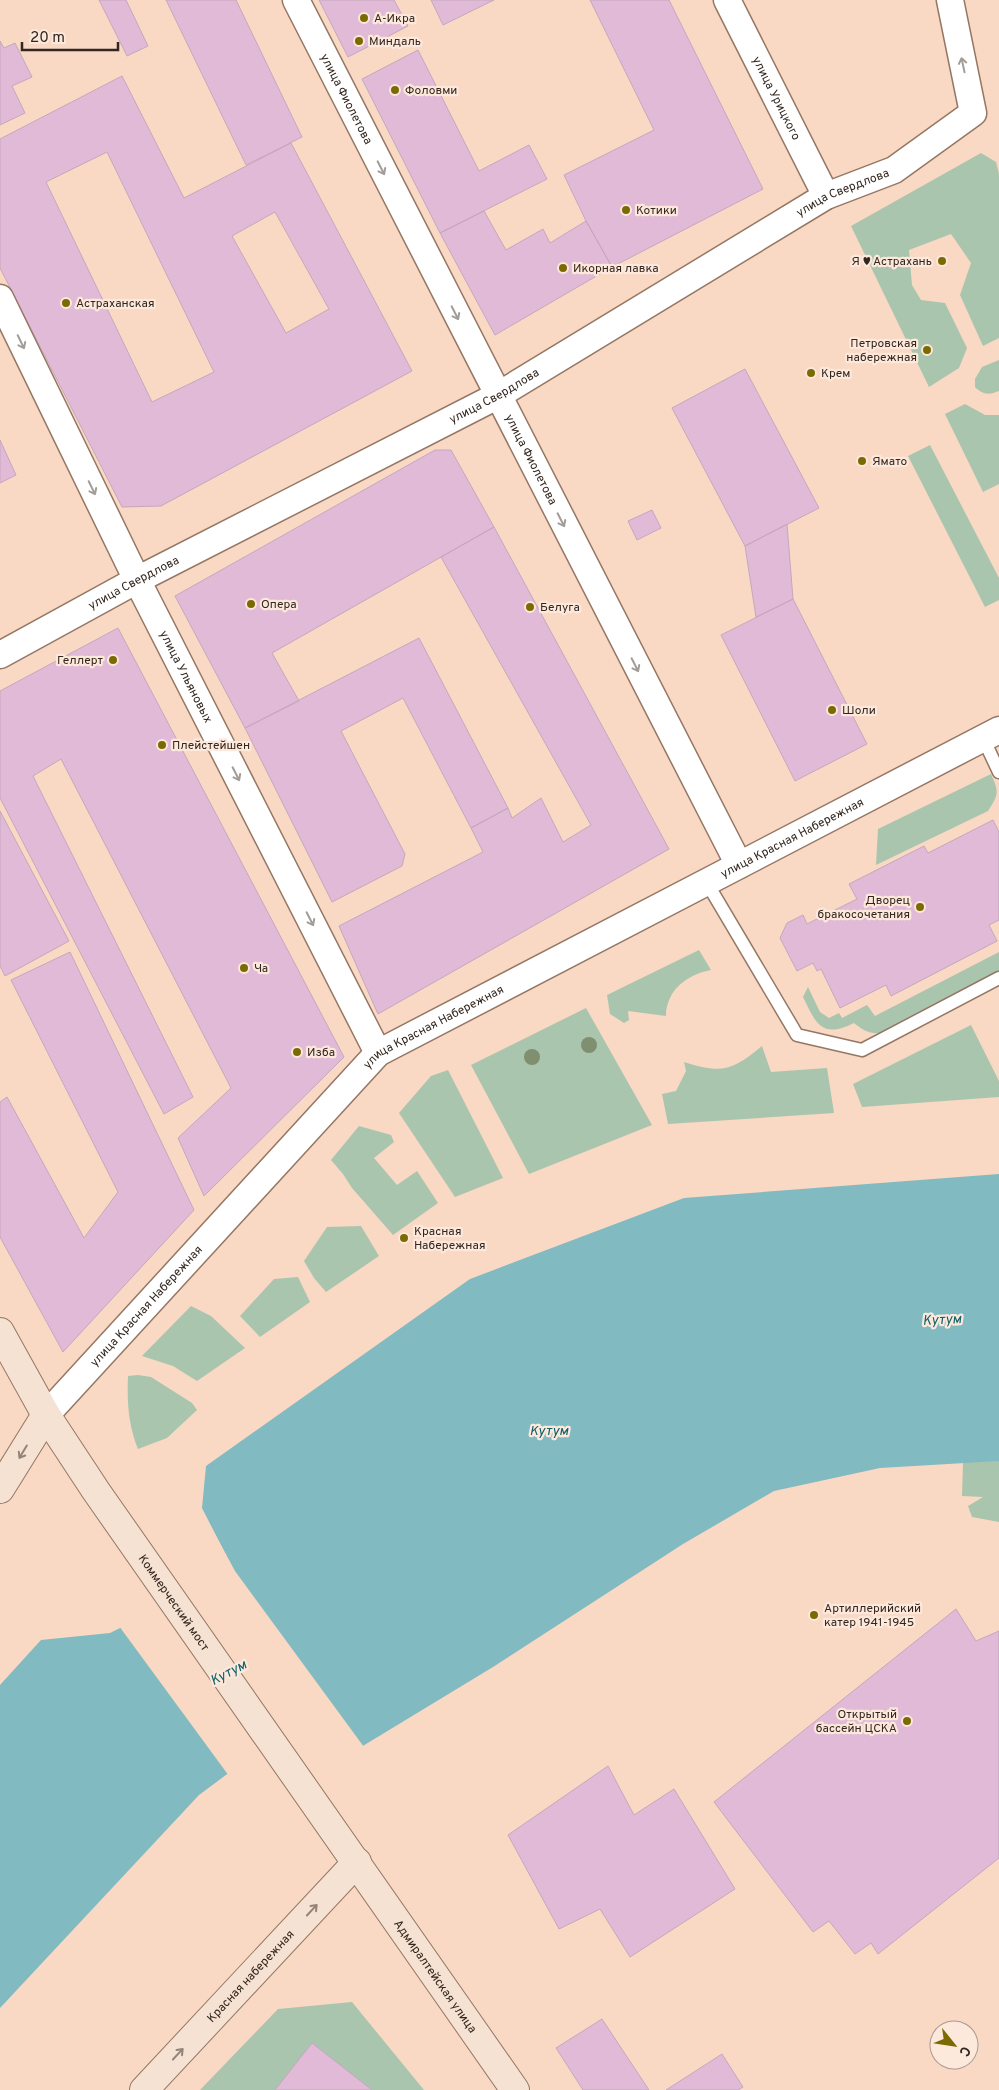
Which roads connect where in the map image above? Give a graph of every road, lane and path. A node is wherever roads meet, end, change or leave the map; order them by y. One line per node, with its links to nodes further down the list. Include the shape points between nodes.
1 (296, 0): 6 (street, улица Фиолетова, one-way to 6)
2 (727, 0): 4 (street, улица Урицкого)
3 (950, 0): 4 (street, улица Свердлова, one-way to 3, via 894,170 973,113)
4 (826, 196): 6 (street, улица Свердлова)
5 (0, 298): 7 (street, улица Ульяновых, one-way to 7)
6 (497, 396): 7 (street, улица Свердлова); 11 (street, улица Фиолетова, one-way to 11)
7 (137, 580): 8 (street, улица Свердлова); 14 (street, улица Ульяновых, one-way to 14)
8 (0, 655)
9 (991, 734): 10 (lane); 11 (street, улица Красная Набережная)
10 (999, 772)
11 (739, 865): 12 (street, улица Красная Набережная)
12 (706, 883): 13 (lane, via 797,1036 862,1050); 14 (street, улица Красная Набережная)
13 (999, 978)
14 (378, 1053): 16 (street, улица Красная Набережная)
15 (0, 1332): 16 (main road)
16 (46, 1415): 17 (main road, улица Красная Набережная, one-way to 17); 18 (main road, Коммерческий мост)
17 (0, 1489)
18 (357, 1862): 19 (main road, Красная набережная, one-way to 18); 20 (main road, Адмиралтейская улица)
19 (144, 2090)
20 (515, 2090)

